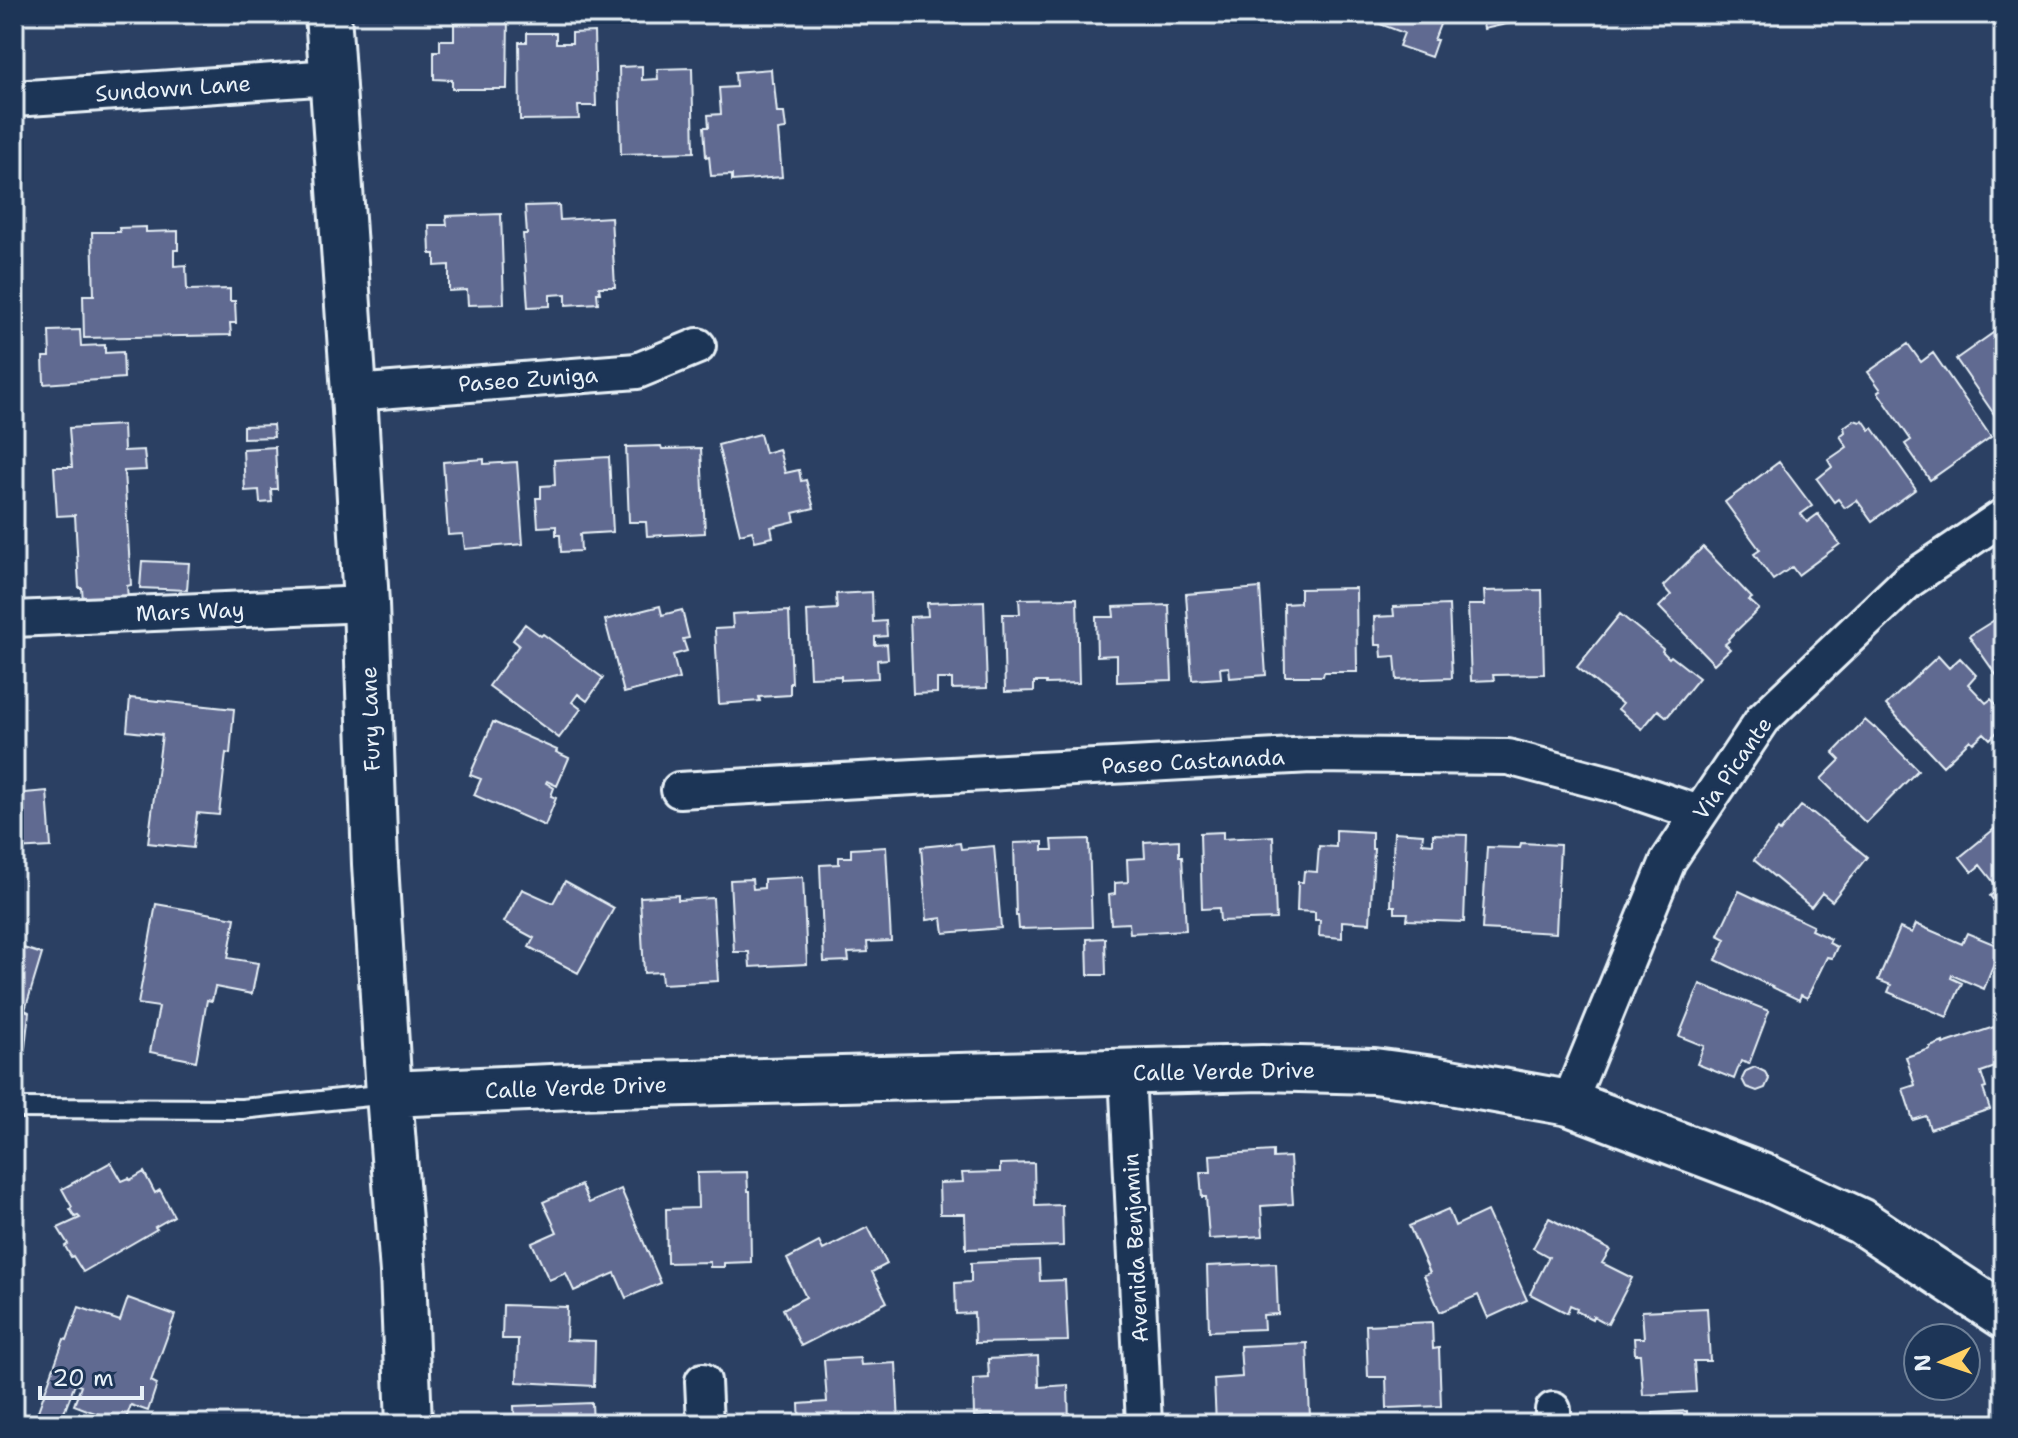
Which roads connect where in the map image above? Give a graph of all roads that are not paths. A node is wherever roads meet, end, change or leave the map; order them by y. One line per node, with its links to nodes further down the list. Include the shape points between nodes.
1 (328, 14): 2 (main road, Fury Lane)
2 (332, 77): 3 (street, Sundown Lane); 5 (main road, Fury Lane)
3 (14, 99)
4 (698, 346): 5 (street, Paseo Zuniga, via 637,371)
5 (354, 393): 7 (main road, Fury Lane)
6 (2004, 516): 10 (street, Via Picante, via 1908,581 1763,719)
7 (366, 604): 8 (street, Mars Way); 12 (main road, Fury Lane)
8 (14, 619)
9 (679, 790): 10 (street, Paseo Castanada, via 1311,755 1508,757)
10 (1699, 813): 13 (street, Via Picante, via 1668,861)
11 (1127, 1072): 12 (main road, Calle Verde Drive); 13 (main road, Calle Verde Drive, via 1374,1071); 19 (street, Avenida Benjamin)
12 (389, 1094): 14 (lane, via 242,1109); 17 (main road, Fury Lane)
13 (1569, 1103): 15 (main road, Calle Verde Drive, via 1767,1178 1860,1221)
14 (14, 1108)
15 (2004, 1316)
16 (703, 1381): 18 (street)
17 (409, 1424)
18 (705, 1424)
19 (1144, 1424)

